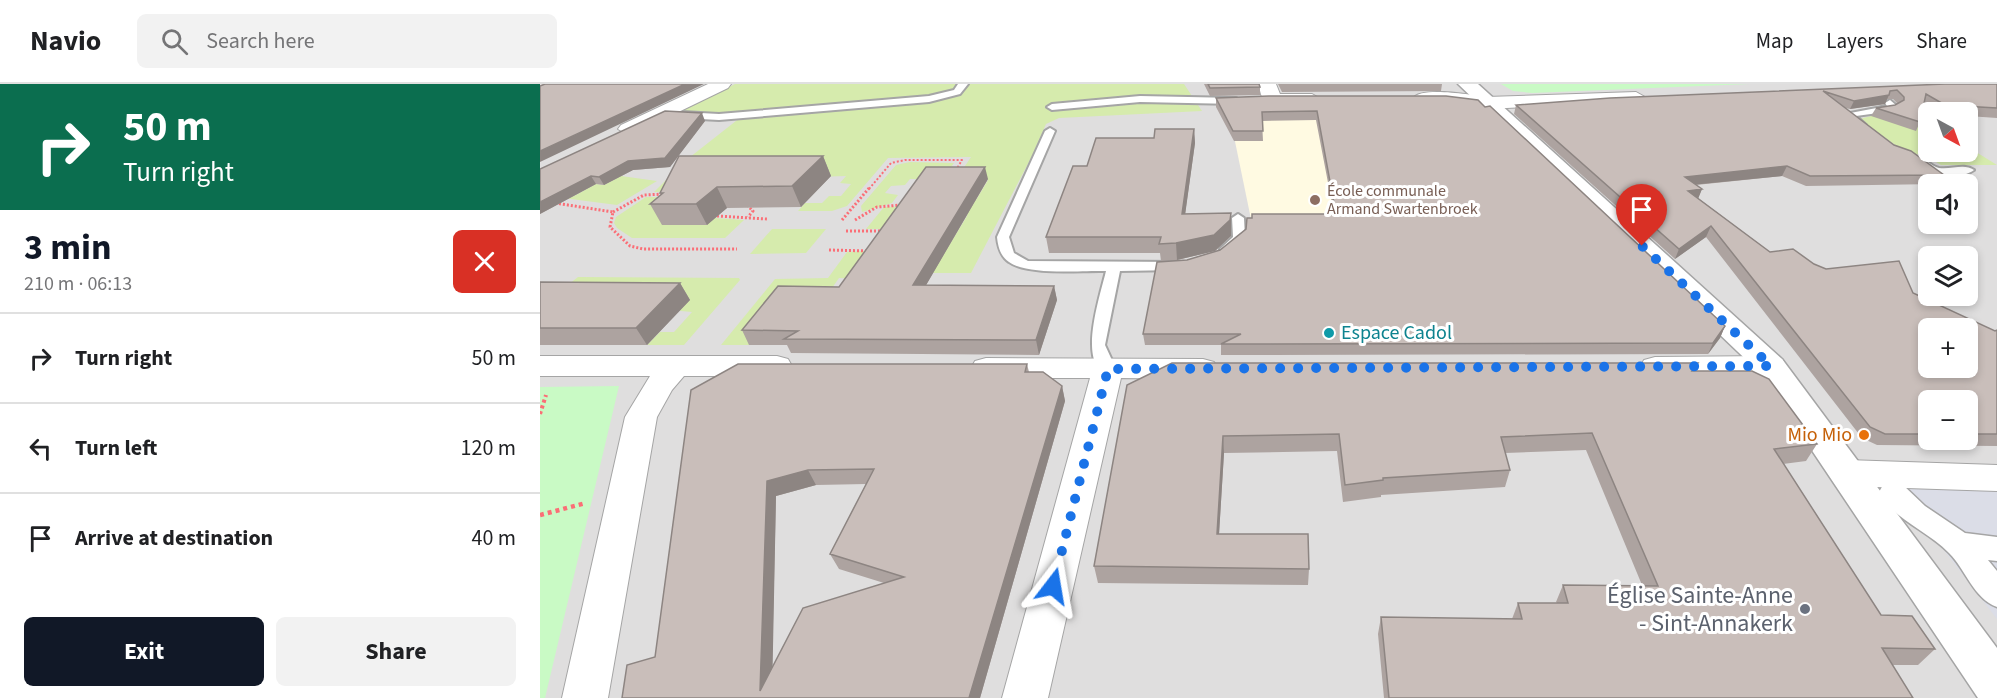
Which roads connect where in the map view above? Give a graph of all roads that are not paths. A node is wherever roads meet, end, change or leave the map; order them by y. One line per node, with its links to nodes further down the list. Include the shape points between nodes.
1 (722, 84): 14 (street)
2 (963, 84): 14 (lane, via 957,92 928,99 719,117)
3 (1467, 84): 11 (street)
4 (1899, 87): 5 (street)
5 (1875, 88)
6 (1267, 95): 9 (street)
7 (1660, 96): 11 (street)
8 (1399, 98): 11 (street)
9 (1330, 99)
10 (1250, 101): 13 (lane, via 1169,95)
11 (1487, 103): 26 (street)
12 (1890, 103): 16 (lane, via 1890,109 1850,114)
13 (1052, 107)
14 (660, 113): 17 (street)
15 (1050, 131): 23 (lane, via 1003,237 1005,252 1014,261 1027,265)
16 (1869, 132)
17 (610, 138)
18 (1909, 156): 19 (lane, via 1936,171)
19 (1968, 170)
20 (1238, 218): 21 (lane, via 1239,238 1222,255)
21 (1212, 258)
22 (1192, 265): 23 (lane)
23 (1114, 267): 29 (lane, via 1097,345)
24 (676, 365): 25 (street); 31 (street); 39 (street, via 641,417)
25 (801, 366)
26 (1771, 366): 28 (street); 32 (street)
27 (964, 368): 29 (street)
28 (1633, 368)
29 (1108, 369): 30 (street); 40 (street)
30 (1231, 369)
31 (544, 376)
32 (1846, 473): 33 (street); 38 (street)
33 (1997, 478)
34 (1893, 492): 35 (street, via 1915,514)
35 (1959, 544): 36 (street); 37 (street)
36 (1997, 549)
37 (1997, 594)
38 (1997, 686)
39 (585, 698)
40 (1025, 698)

